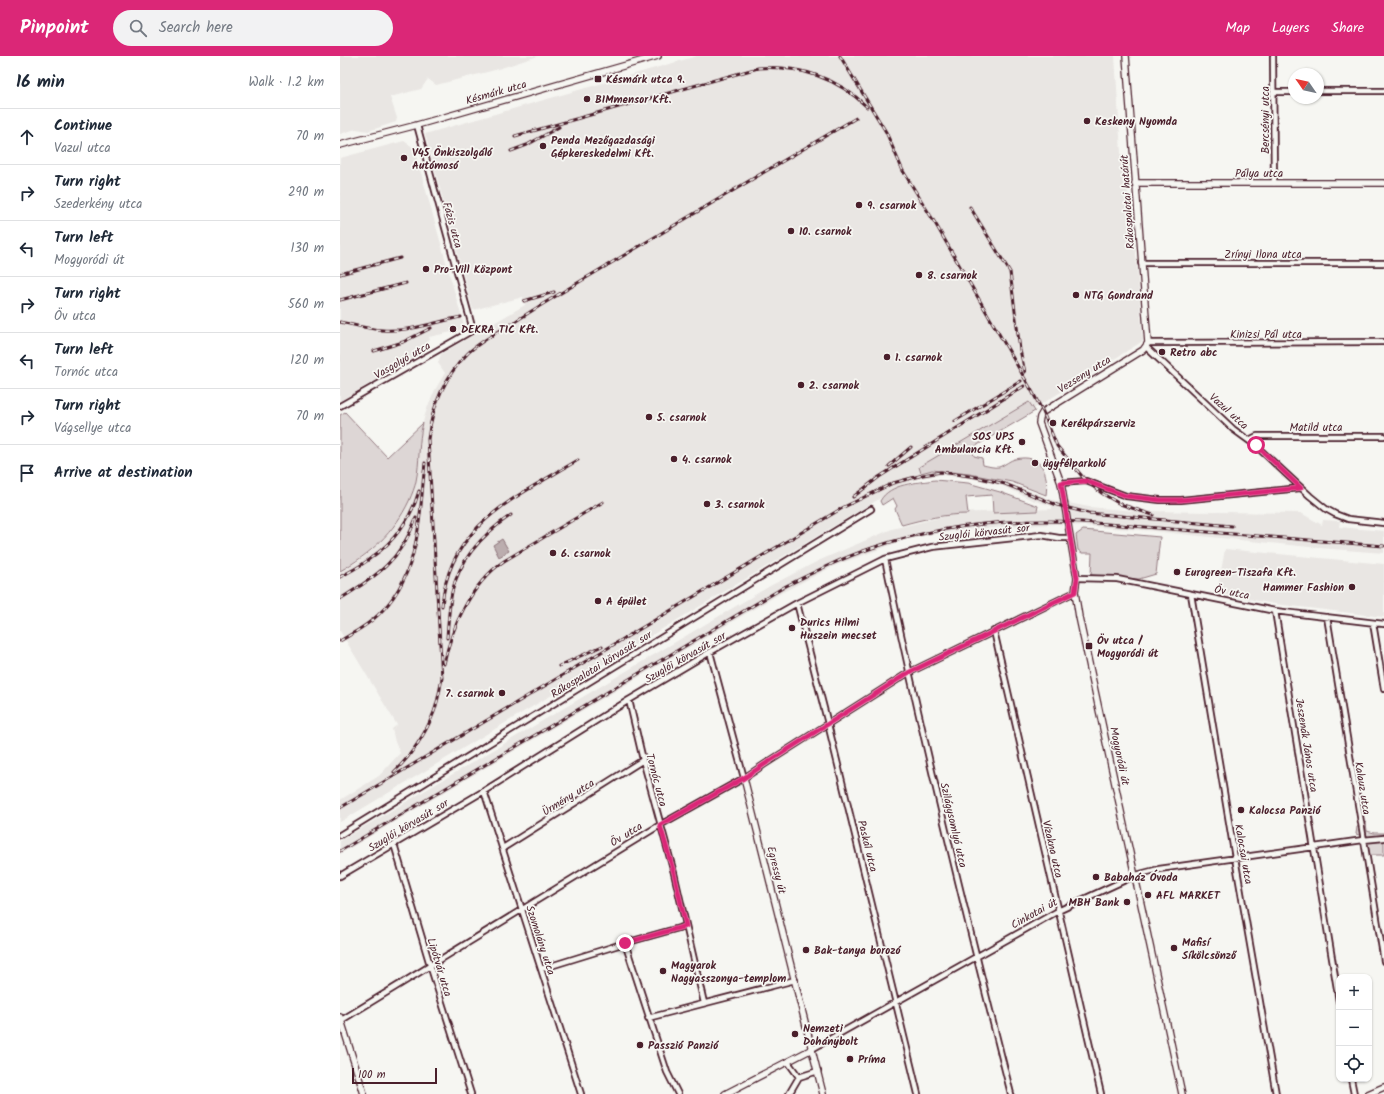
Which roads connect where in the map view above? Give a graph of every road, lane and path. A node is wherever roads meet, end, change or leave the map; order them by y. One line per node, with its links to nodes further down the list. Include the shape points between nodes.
1 (658, 56): 8 (street, Késmárk utca)
2 (1126, 56): 10 (street, Rákospalotai határút)
3 (1273, 56): 6 (street, Bercsényi utca)
4 (1324, 91): 5 (street)
5 (1384, 91)
6 (1274, 92): 7 (street); 11 (street, Bercsényi utca)
7 (1288, 92)
8 (417, 125): 9 (street, Késmárk utca); 15 (street, Fázis utca)
9 (340, 145)
10 (1135, 183): 11 (street, Pálya utca); 13 (street, Rákospalotai határút)
11 (1274, 183): 12 (street, Pálya utca)
12 (1384, 183)
13 (1141, 263): 14 (street, Zrínyi Ilona utca); 17 (street, Rákospalotai határút)
14 (1384, 263)
15 (473, 330): 18 (street, Vasgolyó utca)
16 (1384, 342): 17 (street, Kinizsi Pál utca)
17 (1147, 345): 19 (street, Vezseny utca, via 1043,412); 21 (street, Vazul utca, via 1233,429)
18 (340, 406)
19 (1039, 423): 22 (street, Mogyoródi út)
20 (1384, 436): 21 (street, Matild utca, via 1257,436)
21 (1249, 440): 23 (street, Vazul utca)
22 (1061, 483): 23 (street, via 1086,481 1126,496 1160,500); 26 (street, Mogyoródi út)
23 (1301, 488): 25 (street, Vazul utca, via 1340,517)
24 (871, 509): 46 (street, Rákospalotai körvasút sor)
25 (1384, 524)
26 (1070, 538): 27 (street, Szuglói körvasút sor, via 1042,535 932,547); 28 (street, Mogyoródi út)
27 (885, 559): 31 (street, Szuglói körvasút sor); 38 (street, Szilágysomlyó utca)
28 (1077, 578): 29 (street, Mogyoródi út); 30 (street, Öv utca, via 1117,579)
29 (1075, 592): 36 (street, Öv utca); 53 (street, Mogyoródi út)
30 (1191, 594): 32 (street, Öv utca); 52 (street, Kalocsai utca)
31 (797, 603): 37 (street, Szuglói körvasút sor); 41 (street, Paskál utca)
32 (1275, 611): 33 (street, Öv utca); 50 (street, Jeszenák János utca)
33 (1326, 617): 34 (street, Öv utca); 48 (street, Kalauz utca)
34 (1373, 623): 35 (street, Öv utca); 39 (street)
35 (1384, 624)
36 (994, 631): 38 (street, Öv utca); 56 (street, Vízakna utca)
37 (710, 652): 40 (street, Szuglói körvasút sor); 43 (street, Egressy út)
38 (908, 673): 41 (street, Öv utca); 59 (street, Szilágysomlyó utca)
39 (1384, 689)
40 (629, 700): 42 (street, Tornóc utca); 44 (street, Szuglói körvasút sor)
41 (828, 724): 43 (street, Öv utca); 65 (street, Paskál utca)
42 (643, 760): 45 (street, Tornóc utca); 51 (street, Ürmény utca)
43 (744, 778): 45 (street, Öv utca); 63 (street, Egressy út)
44 (484, 791): 49 (street, Szuglói körvasút sor); 51 (street, Szomolány utca)
45 (660, 825): 55 (street, Öv utca); 57 (street, Tornóc utca)
46 (340, 834)
47 (1384, 838): 48 (street, Cinkotai út)
48 (1363, 840): 50 (street, Cinkotai út); 60 (street, Kalauz utca)
49 (394, 844): 54 (street, Szuglói körvasút sor); 61 (street, Lipótvár utca)
50 (1315, 847): 52 (street, Cinkotai út); 64 (street, Jeszenák János utca)
51 (503, 848): 55 (street, Szomolány utca)
52 (1235, 858): 53 (street, Cinkotai út, via 1159,869); 86 (street, Kalocsai utca)
53 (1136, 875): 56 (street, Cinkotai út); 85 (street, Mogyoródi út)
54 (340, 876)
55 (522, 910): 61 (street, Öv utca); 62 (street, Szomolány utca)
56 (1058, 911): 59 (street, Cinkotai út); 84 (street, Vízakna utca)
57 (686, 926): 58 (street); 66 (street, Tornóc utca)
58 (625, 943): 62 (street); 67 (street)
59 (976, 957): 65 (street, Cinkotai út); 83 (street, Szilágysomlyó utca)
60 (1384, 961)
61 (430, 965): 68 (street, Öv utca); 76 (street, Lipótvár utca)
62 (541, 969): 77 (street, Szomolány utca)
63 (795, 980): 66 (street); 69 (street, Egressy út)
64 (1336, 982)
65 (897, 1002): 69 (street, Cinkotai út); 82 (street, Paskál utca)
66 (704, 1003): 67 (street)
67 (648, 1018): 78 (street, via 667,1072)
68 (340, 1019): 75 (street)
69 (812, 1049): 70 (street, Cinkotai út); 71 (street, Egressy út)
70 (788, 1062): 72 (street); 79 (street, Cinkotai út)
71 (818, 1071): 72 (street); 81 (street, Egressy út)
72 (799, 1077): 80 (street)
73 (1352, 1082): 87 (street)
74 (1384, 1087): 88 (street)
75 (364, 1094)
76 (471, 1094)
77 (581, 1094)
78 (678, 1094)
79 (725, 1094)
80 (789, 1094)
81 (823, 1094)
82 (918, 1094)
83 (1011, 1094)
84 (1101, 1094)
85 (1182, 1094)
86 (1276, 1094)
87 (1354, 1094)
88 (1368, 1094)

